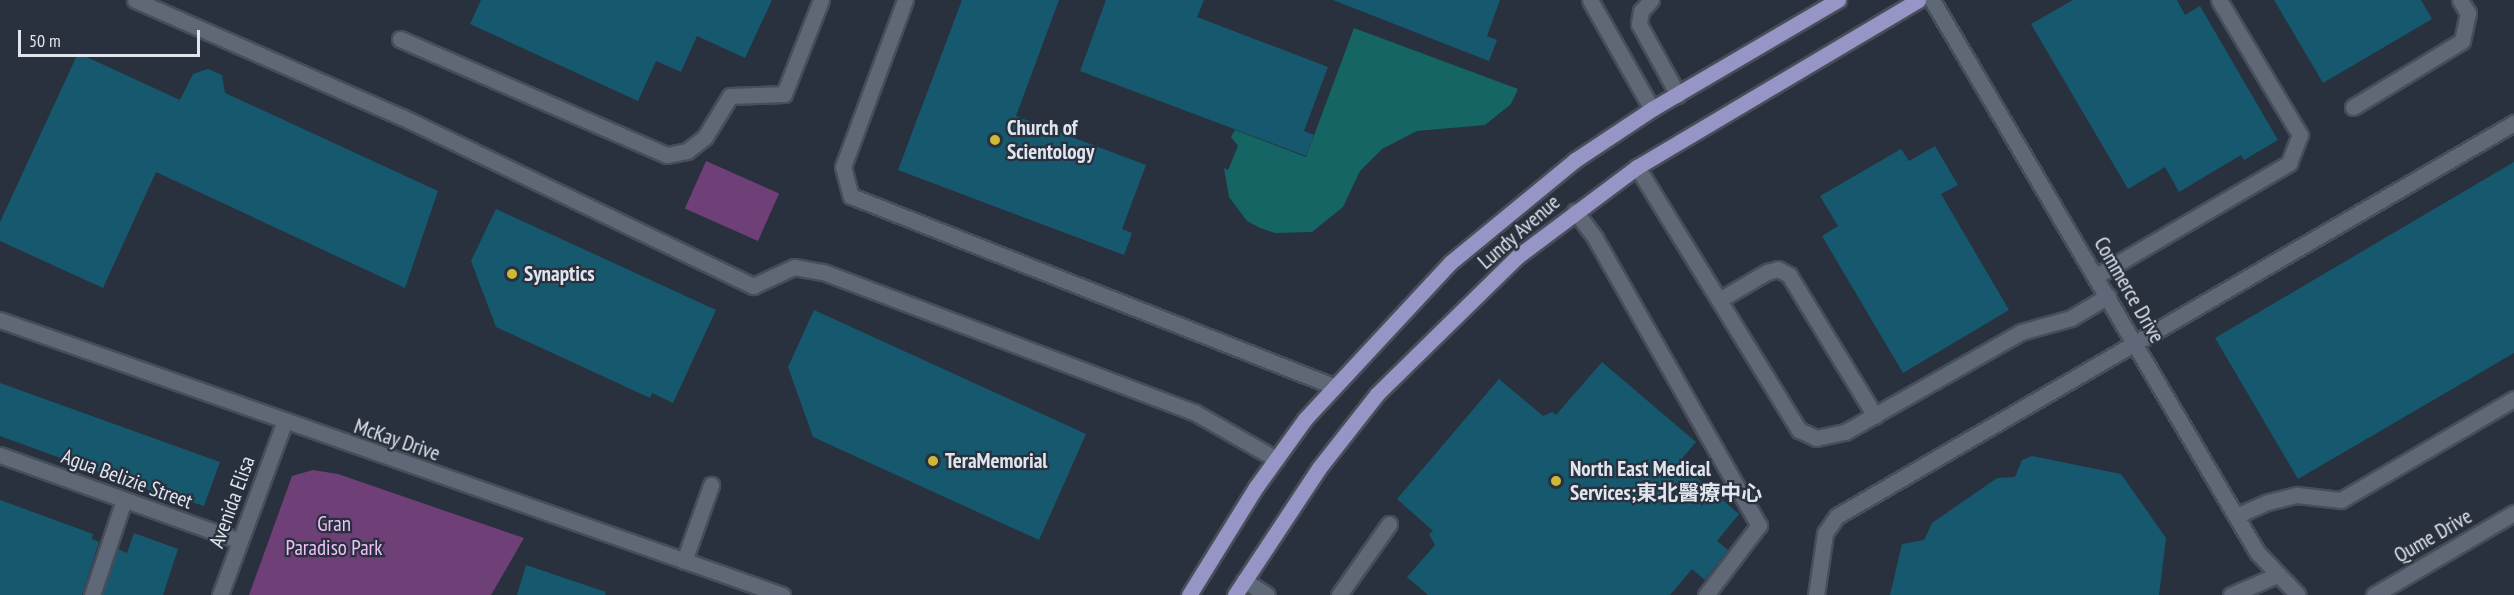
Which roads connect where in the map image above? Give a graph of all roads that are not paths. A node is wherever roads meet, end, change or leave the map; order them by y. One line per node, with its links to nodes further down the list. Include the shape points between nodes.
1 (135, 0): 28 (street, via 402,117 753,286 794,267 823,272 1194,412)
2 (821, 0): 11 (street, via 784,94 730,96 705,137 687,152 668,155)
3 (905, 0): 23 (street, via 843,167 851,196)
4 (1590, 0): 14 (street)
5 (1651, 0): 12 (street, via 1641,11 1639,24)
6 (1838, 0): 12 (main road, Lundy Avenue)
7 (1918, 0): 16 (main road, Lundy Avenue)
8 (1932, 0): 18 (street, Commerce Drive)
9 (2219, 0): 18 (street, via 2300,135 2289,163)
10 (2460, 0): 13 (street, via 2468,13 2462,41)
11 (400, 39)
12 (1678, 95): 14 (main road, Lundy Avenue)
13 (2353, 107)
14 (1652, 109): 23 (main road, Lundy Avenue, via 1575,160 1450,262)
15 (2514, 123): 22 (street)
16 (1637, 167): 17 (main road, Lundy Avenue); 20 (street)
17 (1575, 211): 37 (main road, Lundy Avenue, via 1518,256 1377,394 1319,468); 46 (street, via 1595,238 1759,525)
18 (2096, 276): 19 (street, Commerce Drive)
19 (2108, 296): 22 (street, Commerce Drive); 25 (street, via 2071,318 2021,332)
20 (1719, 300): 25 (street, via 1799,430 1816,438 1834,436); 25 (street, via 1767,272 1778,269 1789,275)
21 (0, 320): 26 (street, McKay Drive)
22 (2135, 342): 32 (street, Commerce Drive); 47 (street, via 1837,516 1825,533)
23 (1333, 386): 28 (main road, Lundy Avenue)
24 (2514, 399): 32 (street, via 2342,500 2297,495)
25 (1875, 416)
26 (284, 423): 34 (street, Avenida Elisa); 35 (street, McKay Drive)
27 (0, 455): 30 (street, Agua Belizie Street)
28 (1276, 459): 42 (main road, Lundy Avenue)
29 (711, 484): 35 (street)
30 (124, 500): 34 (street, Agua Belizie Street); 39 (street)
31 (2514, 513): 49 (street, Qume Drive)
32 (2236, 516): 36 (street, Commerce Drive, via 2257,552)
33 (1389, 524): 45 (street)
34 (240, 542): 40 (street, Avenida Elisa)
35 (684, 561): 41 (street, McKay Drive)
36 (2277, 575): 38 (street, Commerce Drive); 48 (street)
37 (1244, 580): 43 (main road, Lundy Avenue); 44 (street)
38 (2293, 594)
39 (92, 595)
40 (220, 595)
41 (782, 595)
42 (1189, 595)
43 (1235, 595)
44 (1267, 595)
45 (1339, 595)
46 (1706, 595)
47 (1816, 595)
48 (2231, 595)
49 (2374, 595)

